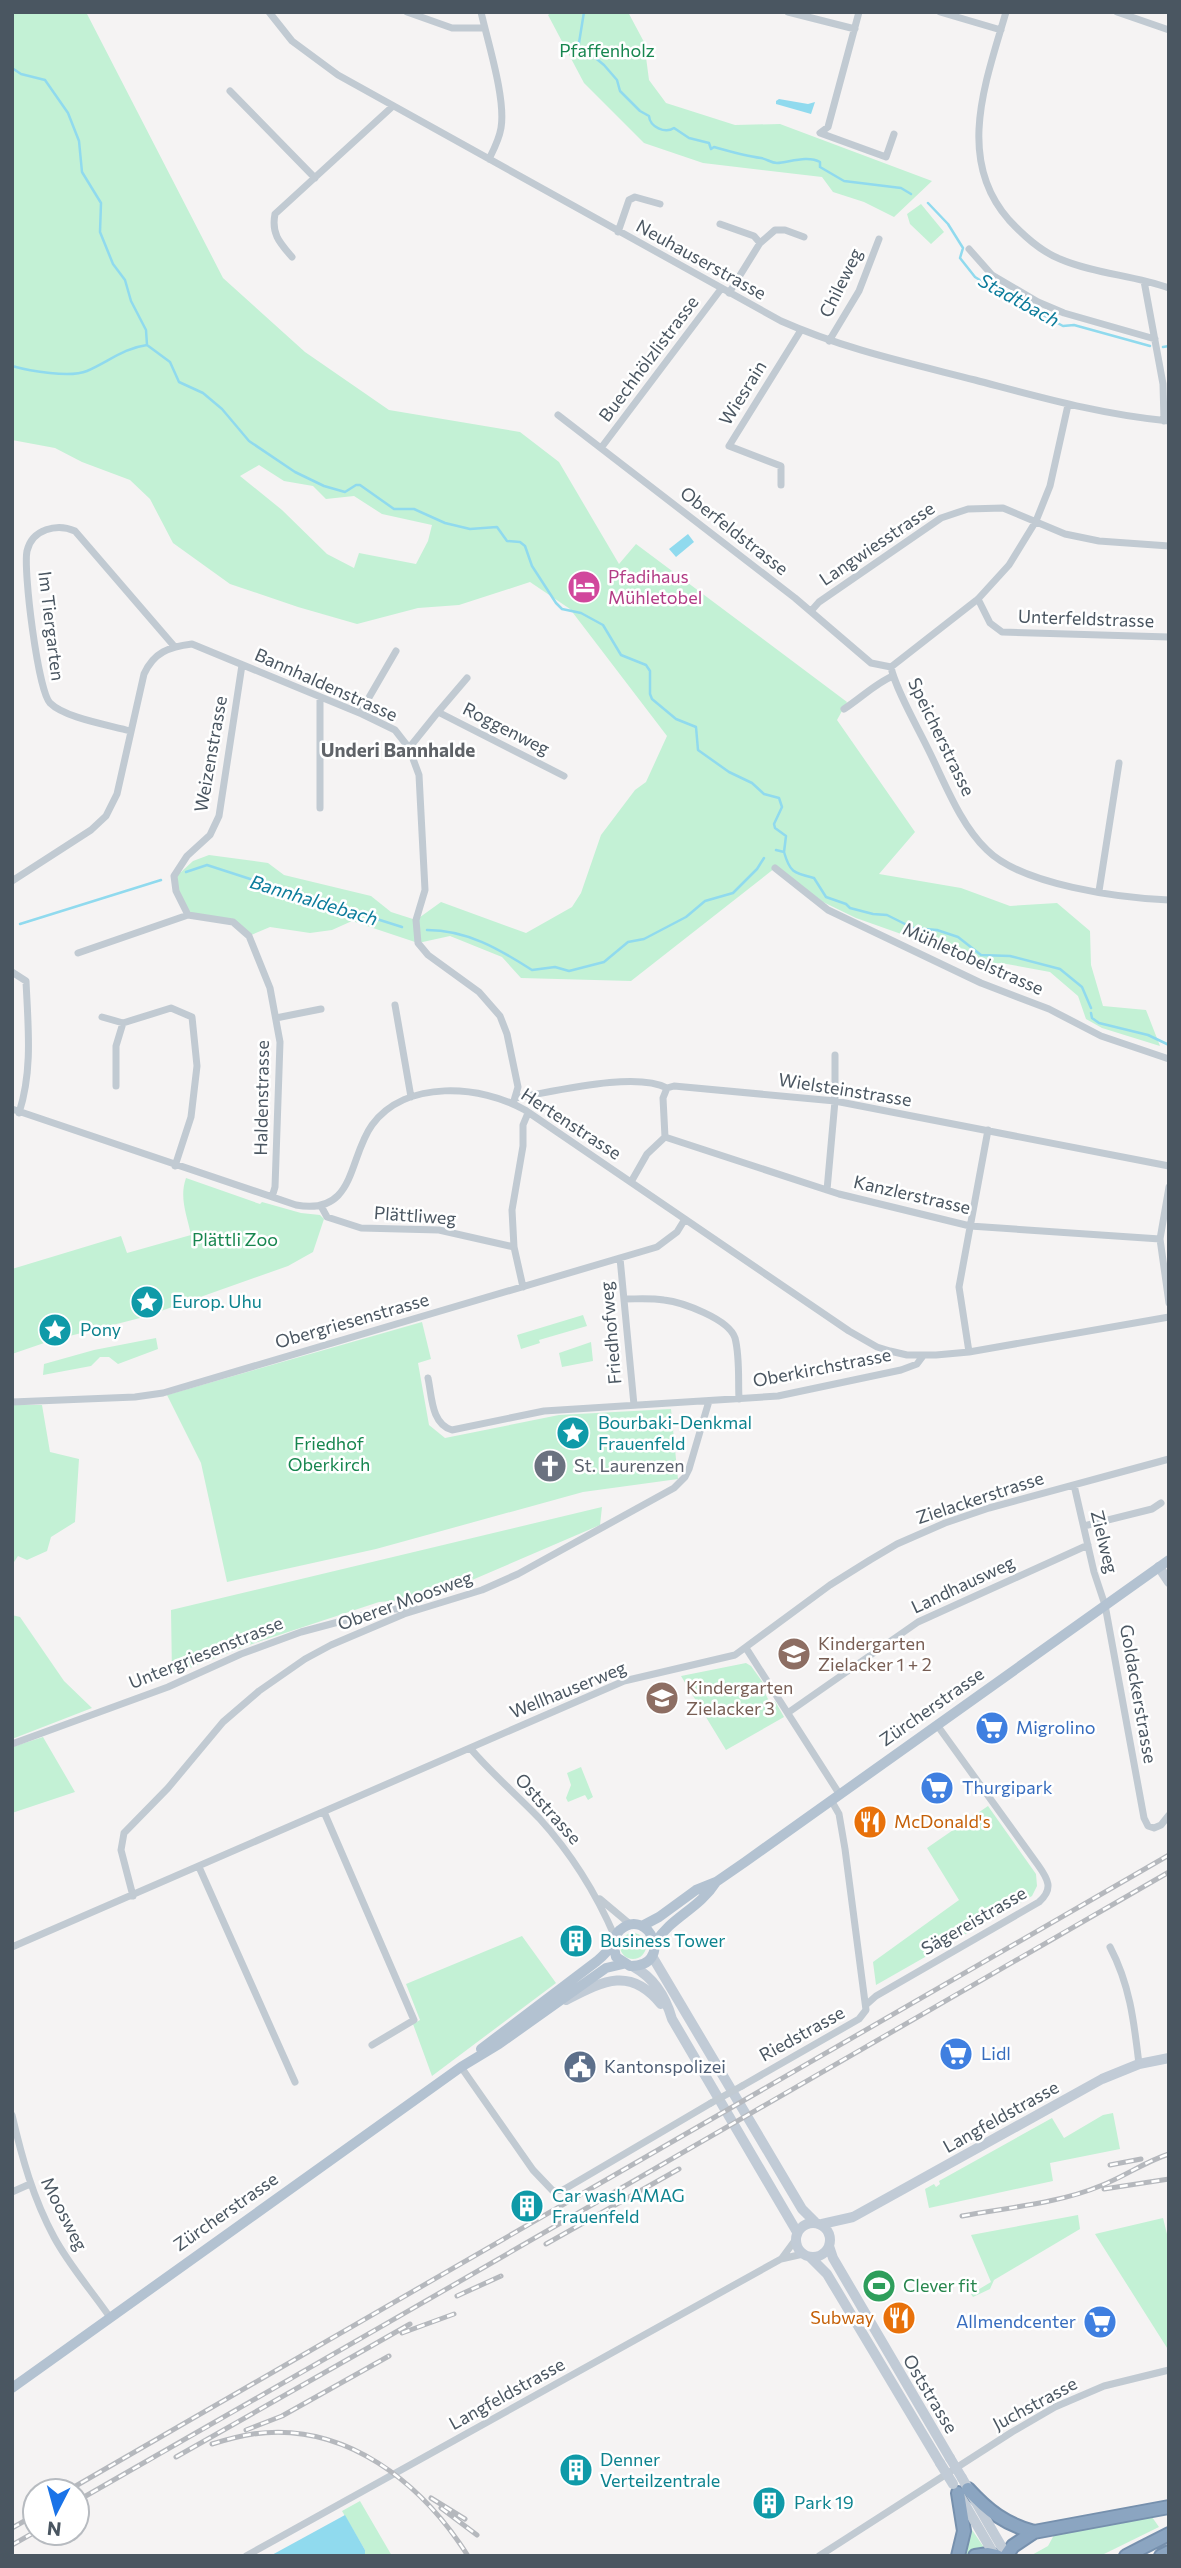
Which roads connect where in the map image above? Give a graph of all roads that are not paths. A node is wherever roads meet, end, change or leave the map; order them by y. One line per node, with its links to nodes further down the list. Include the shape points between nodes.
1 (269, 12): 14 (street, Neuhauserstrasse, via 312,57)
2 (407, 12): 9 (street, via 452,28)
3 (481, 12): 9 (street)
4 (788, 12): 10 (street)
5 (859, 12): 10 (street)
6 (940, 12): 11 (street)
7 (1006, 12): 11 (street)
8 (1120, 13): 12 (street)
9 (484, 28): 16 (street, via 502,125)
10 (855, 29): 15 (street, via 828,127 820,133 886,157)
11 (1001, 30): 26 (street, via 978,124 980,156 996,201 1024,235 1049,254)
12 (1169, 30)
13 (229, 91): 17 (street)
14 (393, 106): 16 (street, Neuhauserstrasse); 17 (street)
15 (894, 134)
16 (489, 159): 20 (street, Neuhauserstrasse)
17 (315, 178): 25 (street, via 275,214 274,234)
18 (660, 204): 20 (street, via 635,197 629,200)
19 (720, 224): 23 (street, via 754,236)
20 (618, 232): 28 (street, Neuhauserstrasse)
21 (804, 237): 23 (street, via 775,230)
22 (879, 239): 31 (street, Chileweg, via 859,292)
23 (760, 243): 28 (street, Buechhölzlistrasse)
24 (969, 249): 30 (street, via 992,275 1038,302)
25 (292, 257)
26 (1144, 281): 27 (street); 30 (street)
27 (1169, 288)
28 (725, 291): 29 (street, Neuhauserstrasse); 35 (street, Buechhölzlistrasse)
29 (801, 330): 31 (street, Neuhauserstrasse); 36 (street, Wiesrain, via 729,446 781,466)
30 (1155, 339): 34 (street)
31 (829, 341): 32 (street, Neuhauserstrasse)
32 (1068, 405): 34 (street, Neuhauserstrasse); 37 (street, Speicherstrasse, via 1050,486)
33 (558, 415): 35 (street, Oberfeldstrasse)
34 (1166, 421)
35 (601, 448): 40 (street, Oberfeldstrasse)
36 (781, 485)
37 (1036, 521): 38 (street, Langwiesstrasse, via 1065,534 1099,541); 39 (street, Speicherstrasse, via 1009,565); 40 (street, Langwiesstrasse, via 991,506 951,513)
38 (1169, 546)
39 (978, 599): 41 (street, Unterfeldstrasse, via 990,624 1002,632); 45 (street, Speicherstrasse)
40 (811, 611): 45 (street, Oberfeldstrasse, via 871,663)
41 (1169, 637)
42 (174, 646): 44 (street, Bannhaldenstrasse, via 192,644); 51 (street, via 153,657 148,665); 51 (street, Im Tiergarten, via 75,530 46,529 32,541 27,551 29,593 47,699 62,711)
43 (396, 652): 50 (street)
44 (242, 665): 47 (street, Bannhaldenstrasse); 60 (street, Weizenstrasse, via 219,816 210,835 174,876)
45 (892, 672): 48 (street); 58 (street, Speicherstrasse, via 958,809 986,850 1018,871)
46 (467, 678): 49 (street)
47 (320, 697): 50 (street, Bannhaldenstrasse); 55 (street)
48 (844, 709)
49 (438, 712): 52 (street, Roggenweg); 54 (street, Roggenweg)
50 (360, 713): 52 (street, Bannhaldenstrasse, via 395,730)
51 (130, 732): 57 (street, via 117,794 106,816)
52 (409, 748): 73 (street, Bannhaldenstrasse, via 419,775 425,890 416,920 418,943 479,992 500,1016 518,1087)
53 (1119, 763): 58 (street)
54 (564, 776)
55 (320, 808)
56 (775, 868): 69 (street, Mühletobelstrasse, via 828,910 1101,1036)
57 (12, 881)
58 (1100, 891): 59 (street, Speicherstrasse)
59 (1169, 900)
60 (188, 915): 61 (street, Haldenstrasse); 66 (street, Haldenstrasse, via 233,922 249,936 270,988)
61 (78, 953)
62 (12, 972): 75 (street, via 26,981 29,1042 26,1091)
63 (395, 1005): 72 (street)
64 (321, 1009): 66 (street)
65 (102, 1017): 67 (street)
66 (276, 1018): 84 (street, Haldenstrasse, via 280,1042)
67 (123, 1023): 70 (street); 79 (street, via 171,1008 192,1017 197,1066 191,1116)
68 (835, 1055): 74 (street)
69 (1169, 1059)
70 (116, 1086)
71 (667, 1088): 73 (street, Wielsteinstrasse, via 654,1082 606,1083); 74 (street, Wielsteinstrasse); 78 (street, via 663,1098)
72 (411, 1097): 73 (street, Hertenstrasse, via 471,1092); 85 (street, Hertenstrasse, via 374,1121 345,1187)
73 (514, 1101): 76 (street, Hertenstrasse)
74 (835, 1101): 77 (street, Wielsteinstrasse); 83 (street)
75 (16, 1111): 79 (street)
76 (528, 1112): 81 (street, Hertenstrasse); 89 (street, via 512,1210)
77 (988, 1130): 80 (street, Wielsteinstrasse); 87 (street)
78 (665, 1137): 81 (street, via 647,1154); 83 (street, Kanzlerstrasse)
79 (174, 1166): 84 (street)
80 (1169, 1166)
81 (631, 1182): 86 (street, Hertenstrasse)
82 (1169, 1187): 88 (street)
83 (827, 1191): 87 (street, Kanzlerstrasse)
84 (272, 1197): 85 (street)
85 (321, 1206): 89 (street, Plättliweg, via 327,1217 361,1228 439,1230)
86 (685, 1219): 90 (street, Obergriesenstrasse, via 665,1242); 96 (street, Hertenstrasse, via 856,1335 890,1351)
87 (970, 1226): 88 (street, Kanzlerstrasse); 95 (street, via 959,1287)
88 (1160, 1239): 93 (street)
89 (514, 1247): 91 (street)
90 (620, 1258): 91 (street, Obergriesenstrasse); 92 (street, Friedhofweg)
91 (523, 1287): 100 (street, Obergriesenstrasse, via 163,1393)
92 (625, 1299): 98 (street, via 677,1303 705,1313 731,1331); 101 (street, Friedhofweg)
93 (1169, 1303)
94 (1169, 1317): 95 (street, Oberkirchstrasse)
95 (970, 1352): 96 (street, Oberkirchstrasse)
96 (923, 1356): 98 (street, Oberkirchstrasse, via 917,1364 901,1370 778,1396)
97 (428, 1378): 101 (street, Oberkirchstrasse, via 438,1420 452,1430 544,1411)
98 (739, 1399): 99 (street, Oberkirchstrasse)
99 (709, 1401): 101 (street, Oberkirchstrasse); 110 (street, Oberer Moosweg, via 689,1469 674,1488 518,1574)
100 (12, 1402)
101 (634, 1405)
102 (1169, 1459): 103 (street, Zielackerstrasse)
103 (1074, 1485): 105 (street, Zielweg); 111 (street, Zielackerstrasse, via 978,1511 897,1544 830,1585)
104 (1161, 1503): 105 (street)
105 (1084, 1527): 106 (street, Zielweg)
106 (1088, 1545): 109 (street, Zielweg); 112 (street, Landhausweg, via 918,1622)
107 (1164, 1564): 108 (main road); 109 (main road, Zürcherstrasse)
108 (1169, 1581)
109 (1105, 1605): 113 (main road, Zürcherstrasse); 118 (street, Goldackerstrasse, via 1144,1818 1151,1828 1157,1828)
110 (416, 1609): 114 (street, Untergriesenstrasse, via 387,1609 301,1632); 121 (street, Oberer Moosweg, via 318,1651 223,1721 124,1833 121,1850)
111 (747, 1648): 112 (street); 115 (street, Wellhauserweg, via 728,1657 624,1681)
112 (789, 1712): 116 (street)
113 (937, 1725): 116 (main road, Zürcherstrasse); 131 (street, Sägereistrasse, via 1038,1865 1049,1888 1039,1902)
114 (12, 1744)
115 (470, 1748): 117 (street, Wellhauserweg); 122 (street, Oststrasse, via 569,1854)
116 (835, 1798): 120 (main road, Zürcherstrasse); 130 (street, Riedstrasse)
117 (324, 1812): 119 (street, Wellhauserweg); 135 (street, via 414,2020)
118 (1169, 1815)
119 (199, 1867): 121 (street, Wellhauserweg); 139 (street)
120 (716, 1882): 123 (main road, Zürcherstrasse, via 696,1890 659,1917); 125 (main road, Zürcherstrasse, via 706,1898 667,1927)
121 (133, 1896): 126 (street, Wellhauserweg)
122 (597, 1897): 123 (street, Oststrasse); 124 (street, Oststrasse)
123 (636, 1925): 124 (main road, via 621,1928); 125 (main road, via 651,1933)
124 (614, 1940): 129 (main road, via 616,1957); 138 (main road, Zürcherstrasse, via 597,1961)
125 (655, 1943): 128 (main road)
126 (12, 1947)
127 (1110, 1947): 137 (street, via 1122,1969 1132,2006)
128 (652, 1956): 129 (main road, via 643,1965); 144 (main road, via 802,2209)
129 (628, 1965): 133 (main road, Zürcherstrasse, via 606,1968); 134 (main road, via 649,1976)
130 (864, 1982): 131 (street); 132 (street, Riedstrasse)
131 (884, 1992): 132 (street, Sägereistrasse)
132 (867, 2004): 138 (street, Riedstrasse, bridge, via 859,2019 563,2190 553,2191 538,2176)
133 (550, 2009): 134 (main road, via 603,1982 626,1981 647,1989); 138 (main road, Zürcherstrasse)
134 (672, 2019): 145 (main road)
135 (372, 2045)
136 (1169, 2058): 137 (main road, Langfeldstrasse)
137 (1139, 2064): 143 (main road, Langfeldstrasse, via 1100,2080)
138 (461, 2067): 149 (main road, Zürcherstrasse)
139 (295, 2082)
140 (12, 2115): 141 (street, Moosweg)
141 (30, 2184): 142 (street); 149 (street, Moosweg, via 55,2239)
142 (12, 2192)
143 (853, 2217): 144 (main road, Langfeldstrasse); 146 (main road, Langfeldstrasse)
144 (818, 2223): 145 (main road, via 804,2224); 146 (main road, via 828,2231)
145 (796, 2235): 147 (main road, via 797,2247); 148 (street, Langfeldstrasse)
146 (830, 2243): 147 (main road, via 821,2255); 152 (main road, Oststrasse, via 832,2258)
147 (807, 2255): 148 (street, Langfeldstrasse); 152 (main road, Oststrasse, via 827,2274)
148 (781, 2259): 159 (street, Langfeldstrasse)
149 (109, 2316): 151 (main road, Zürcherstrasse)
150 (1169, 2370): 160 (street, Juchstrasse, via 1104,2386 1055,2407)
151 (12, 2388)
152 (945, 2460): 153 (main road, Oststrasse, bridge)
153 (960, 2486): 155 (highway, via 996,2516); 158 (main road, Oststrasse); 161 (highway, via 964,2531)
154 (1169, 2507): 155 (highway)
155 (1034, 2532): 158 (highway)
156 (1169, 2534): 163 (highway)
157 (1169, 2552): 164 (highway)
158 (1001, 2555): 162 (highway)
159 (246, 2556)
160 (819, 2556)
161 (958, 2556)
162 (975, 2556)
163 (1126, 2556)
164 (1161, 2556)

